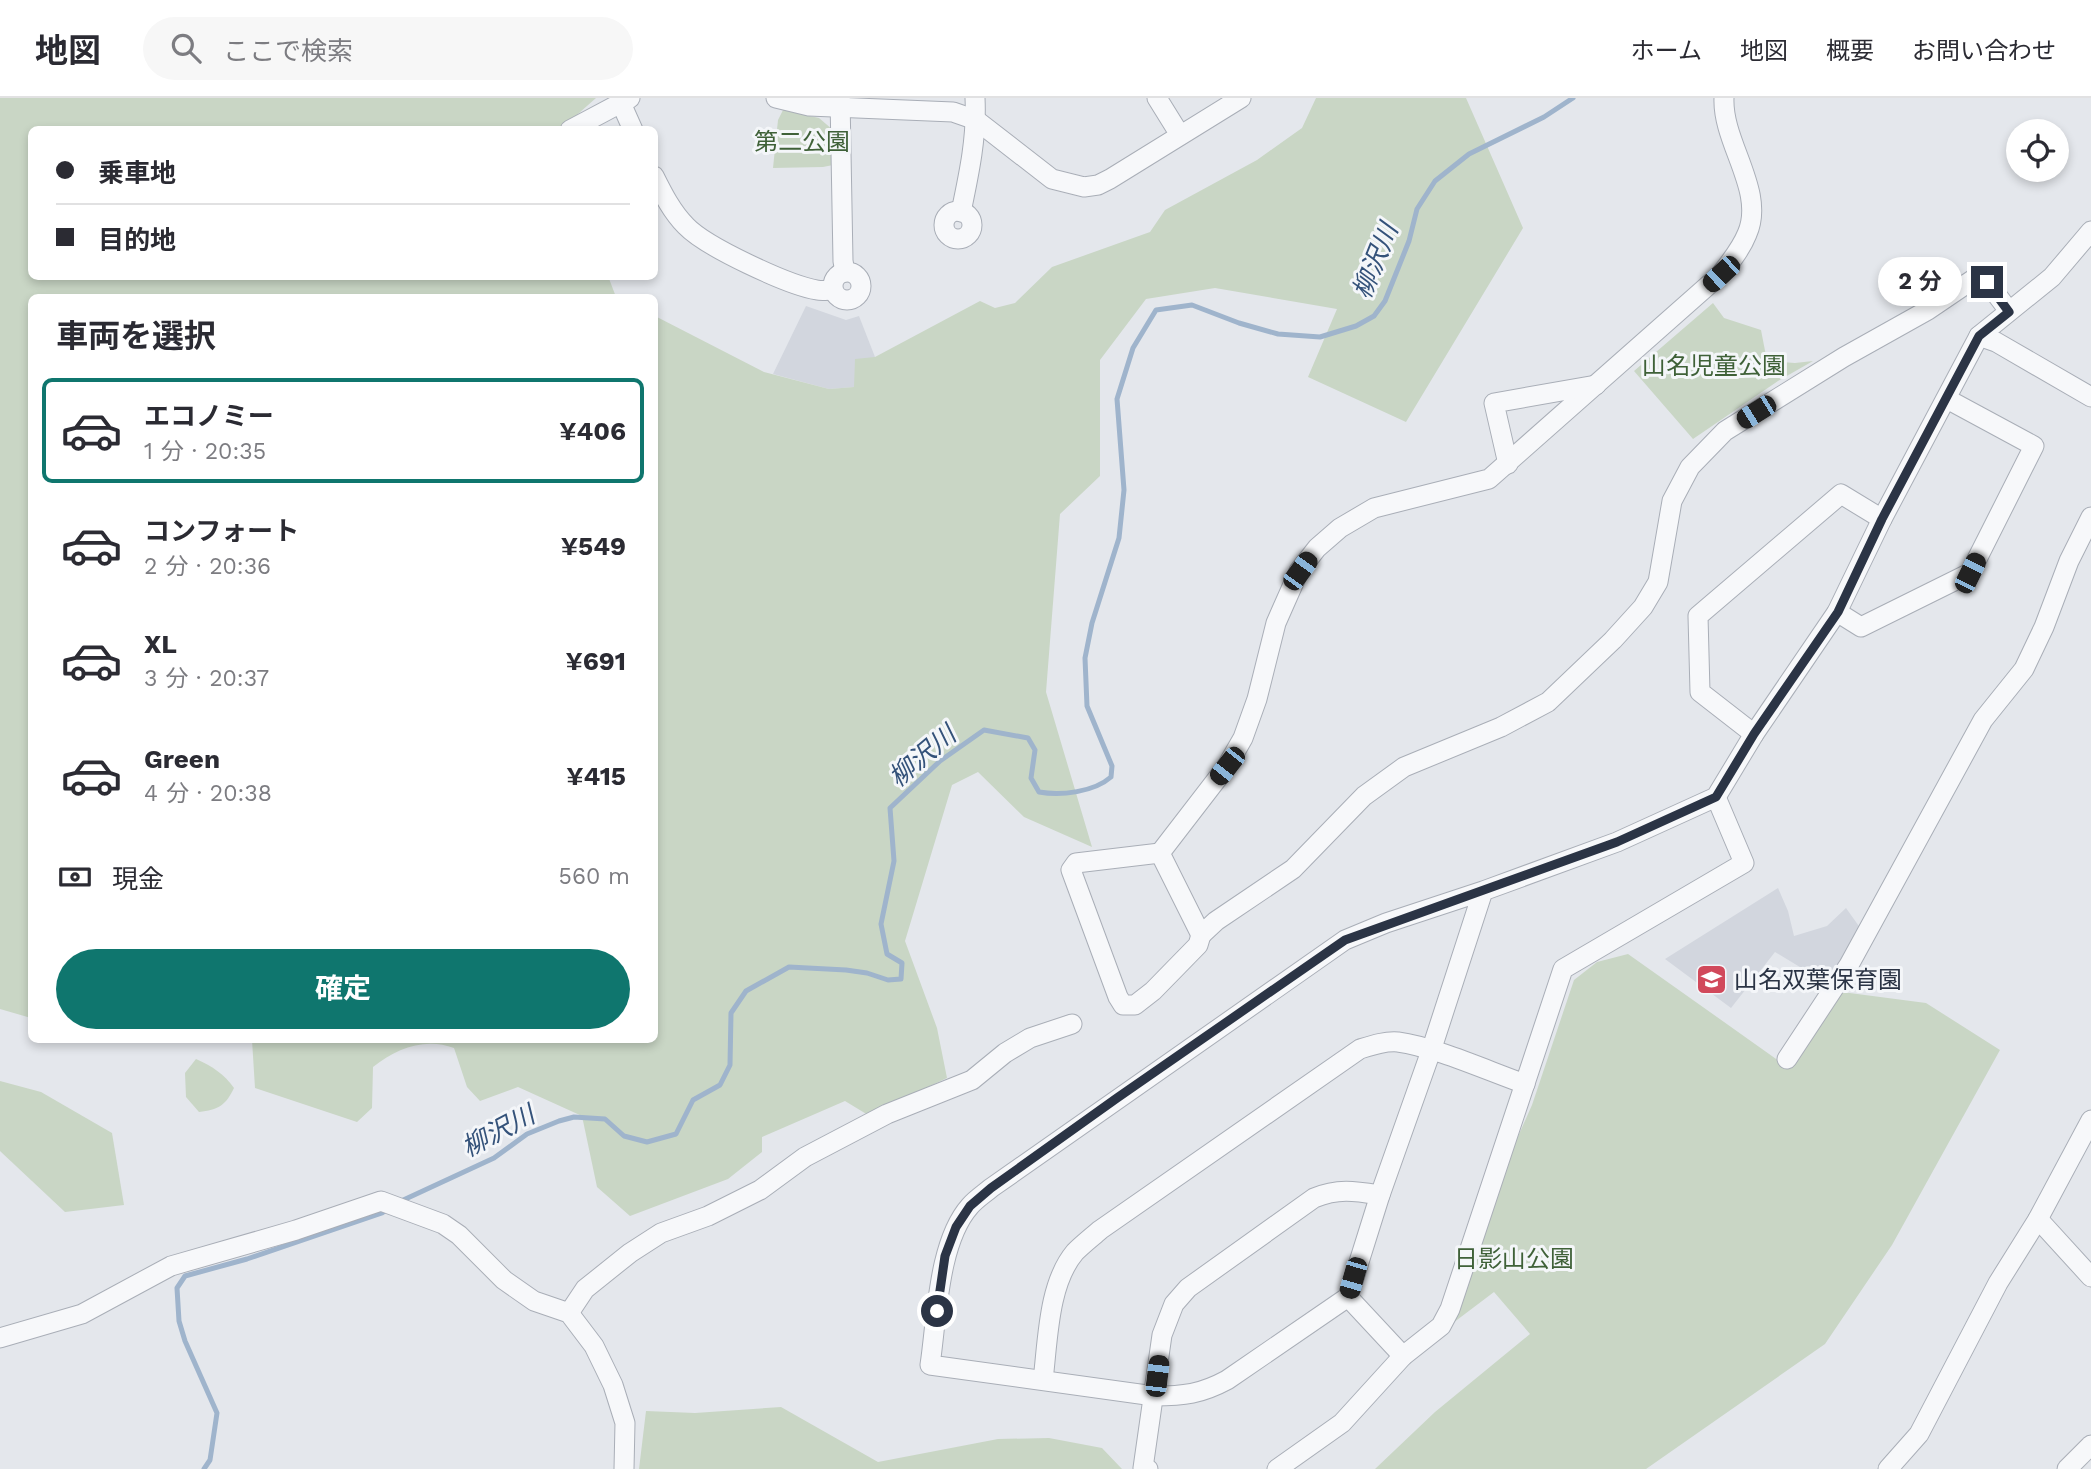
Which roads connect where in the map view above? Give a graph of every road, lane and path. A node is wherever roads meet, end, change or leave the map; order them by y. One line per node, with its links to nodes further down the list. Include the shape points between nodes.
1 (776, 98): 7 (street, via 809,106)
2 (975, 98): 8 (street)
3 (1157, 98): 11 (street)
4 (1241, 98): 11 (street)
5 (1724, 98): 17 (street, via 1727,128 1751,201 1749,231 1721,274)
6 (625, 101): 9 (street); 10 (street)
7 (840, 103): 8 (street, via 953,112); 12 (street, via 845,272 834,280 833,290 817,290 785,279 713,247 687,228)
8 (976, 120): 11 (street, via 1052,179 1084,187 1110,179); 13 (street)
9 (578, 126)
10 (632, 126)
11 (1180, 135)
12 (658, 184)
13 (961, 212)
14 (2091, 231): 15 (street, via 2052,277)
15 (2009, 312): 16 (street); 28 (street, via 1981,274 1844,357 1690,467 1672,501 1658,582 1643,607 1548,702 1404,767 1364,796 1293,869)
16 (1979, 336): 18 (street); 19 (street)
17 (1597, 385): 20 (street); 20 (street, via 1493,403)
18 (2091, 397)
19 (1947, 399): 22 (street); 23 (street, via 2034,446 1970,573 1861,626)
20 (1508, 464): 26 (street, via 1489,479 1374,508 1317,548 1300,571 1276,623 1243,738)
21 (2091, 517): 31 (street, via 2024,670 1983,720 1849,965)
22 (1882, 519): 23 (street); 24 (street, via 1841,494 1698,616 1700,692)
23 (1838, 612): 24 (street)
24 (1754, 734): 25 (street)
25 (1716, 797): 27 (street, via 1617,842); 32 (street, via 1744,863 1563,969)
26 (1160, 853): 28 (street); 28 (street, via 1076,863 1071,870 1123,1005 1135,1005 1153,991 1198,945)
27 (1483, 891): 30 (street); 41 (street, via 1345,940 970,1206 945,1256 930,1365)
28 (1200, 934)
29 (1072, 1024): 38 (street, via 1030,1038 972,1080 887,1114 805,1157 760,1190 661,1233 585,1289)
30 (1431, 1051): 32 (street); 34 (street); 41 (street, via 1398,1042 1360,1049 1084,1243 1063,1270 1056,1290)
31 (1787, 1059)
32 (1525, 1084): 40 (street, via 1450,1309 1441,1326)
33 (2091, 1120): 35 (street)
34 (1380, 1195): 37 (street); 42 (street, via 1347,1189 1314,1198 1188,1288 1174,1304 1162,1335)
35 (2038, 1219): 36 (street); 47 (street, via 1997,1283 1919,1434)
36 (2091, 1277)
37 (1348, 1297): 40 (street); 42 (street, via 1207,1391)
38 (569, 1313): 39 (street, via 534,1301 504,1280 443,1224 384,1202 171,1266 82,1314); 44 (street, via 594,1346 613,1385 625,1423)
39 (0, 1338)
40 (1403, 1356): 46 (street, via 1342,1423)
41 (1042, 1380): 42 (street)
42 (1154, 1396): 45 (street, via 1143,1468)
43 (2091, 1445): 48 (street)
44 (624, 1469)
45 (1148, 1469)
46 (1277, 1469)
47 (1888, 1469)
48 (2067, 1469)

